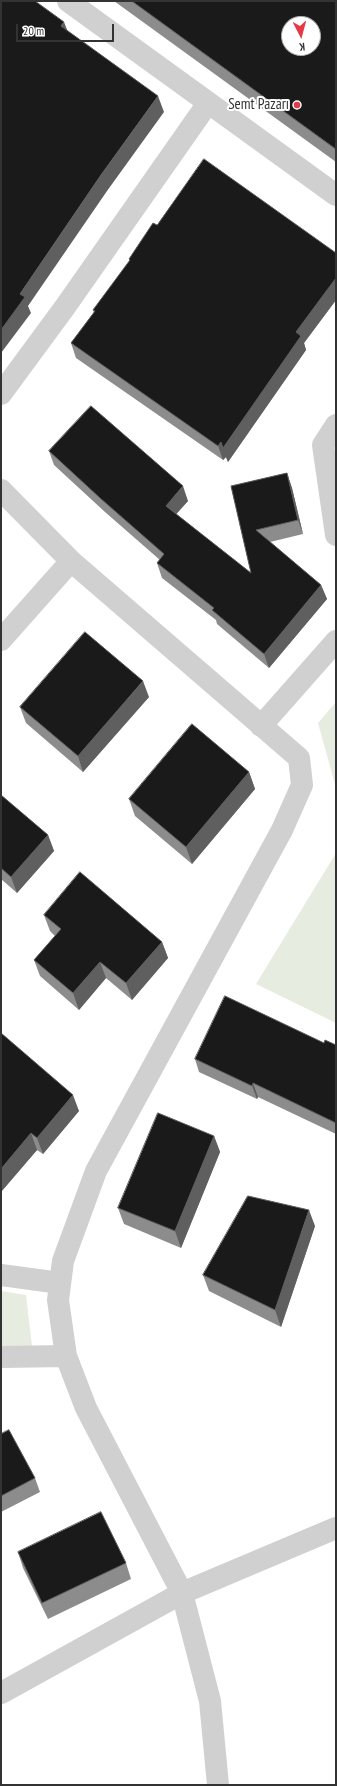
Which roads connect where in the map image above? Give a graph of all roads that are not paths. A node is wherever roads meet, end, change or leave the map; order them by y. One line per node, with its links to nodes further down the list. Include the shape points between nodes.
1 (68, 1): 2 (street)
2 (208, 103): 3 (street); 4 (street)
3 (336, 195)
4 (1, 394)
5 (336, 425): 7 (street, via 323,445)
6 (1, 490): 8 (street)
7 (336, 535)
8 (71, 561): 9 (street); 11 (street)
9 (1, 640)
10 (336, 641): 11 (street)
11 (261, 726): 13 (street, via 299,758 302,785 282,830 96,1171 62,1261)
12 (1, 1275): 13 (street)
13 (60, 1283): 14 (street, via 58,1300)
14 (66, 1356): 15 (street); 17 (street, via 86,1408)
15 (1, 1357)
16 (336, 1528): 17 (street)
17 (182, 1593): 18 (street); 19 (street, via 210,1701)
18 (1, 1693)
19 (218, 1785)

